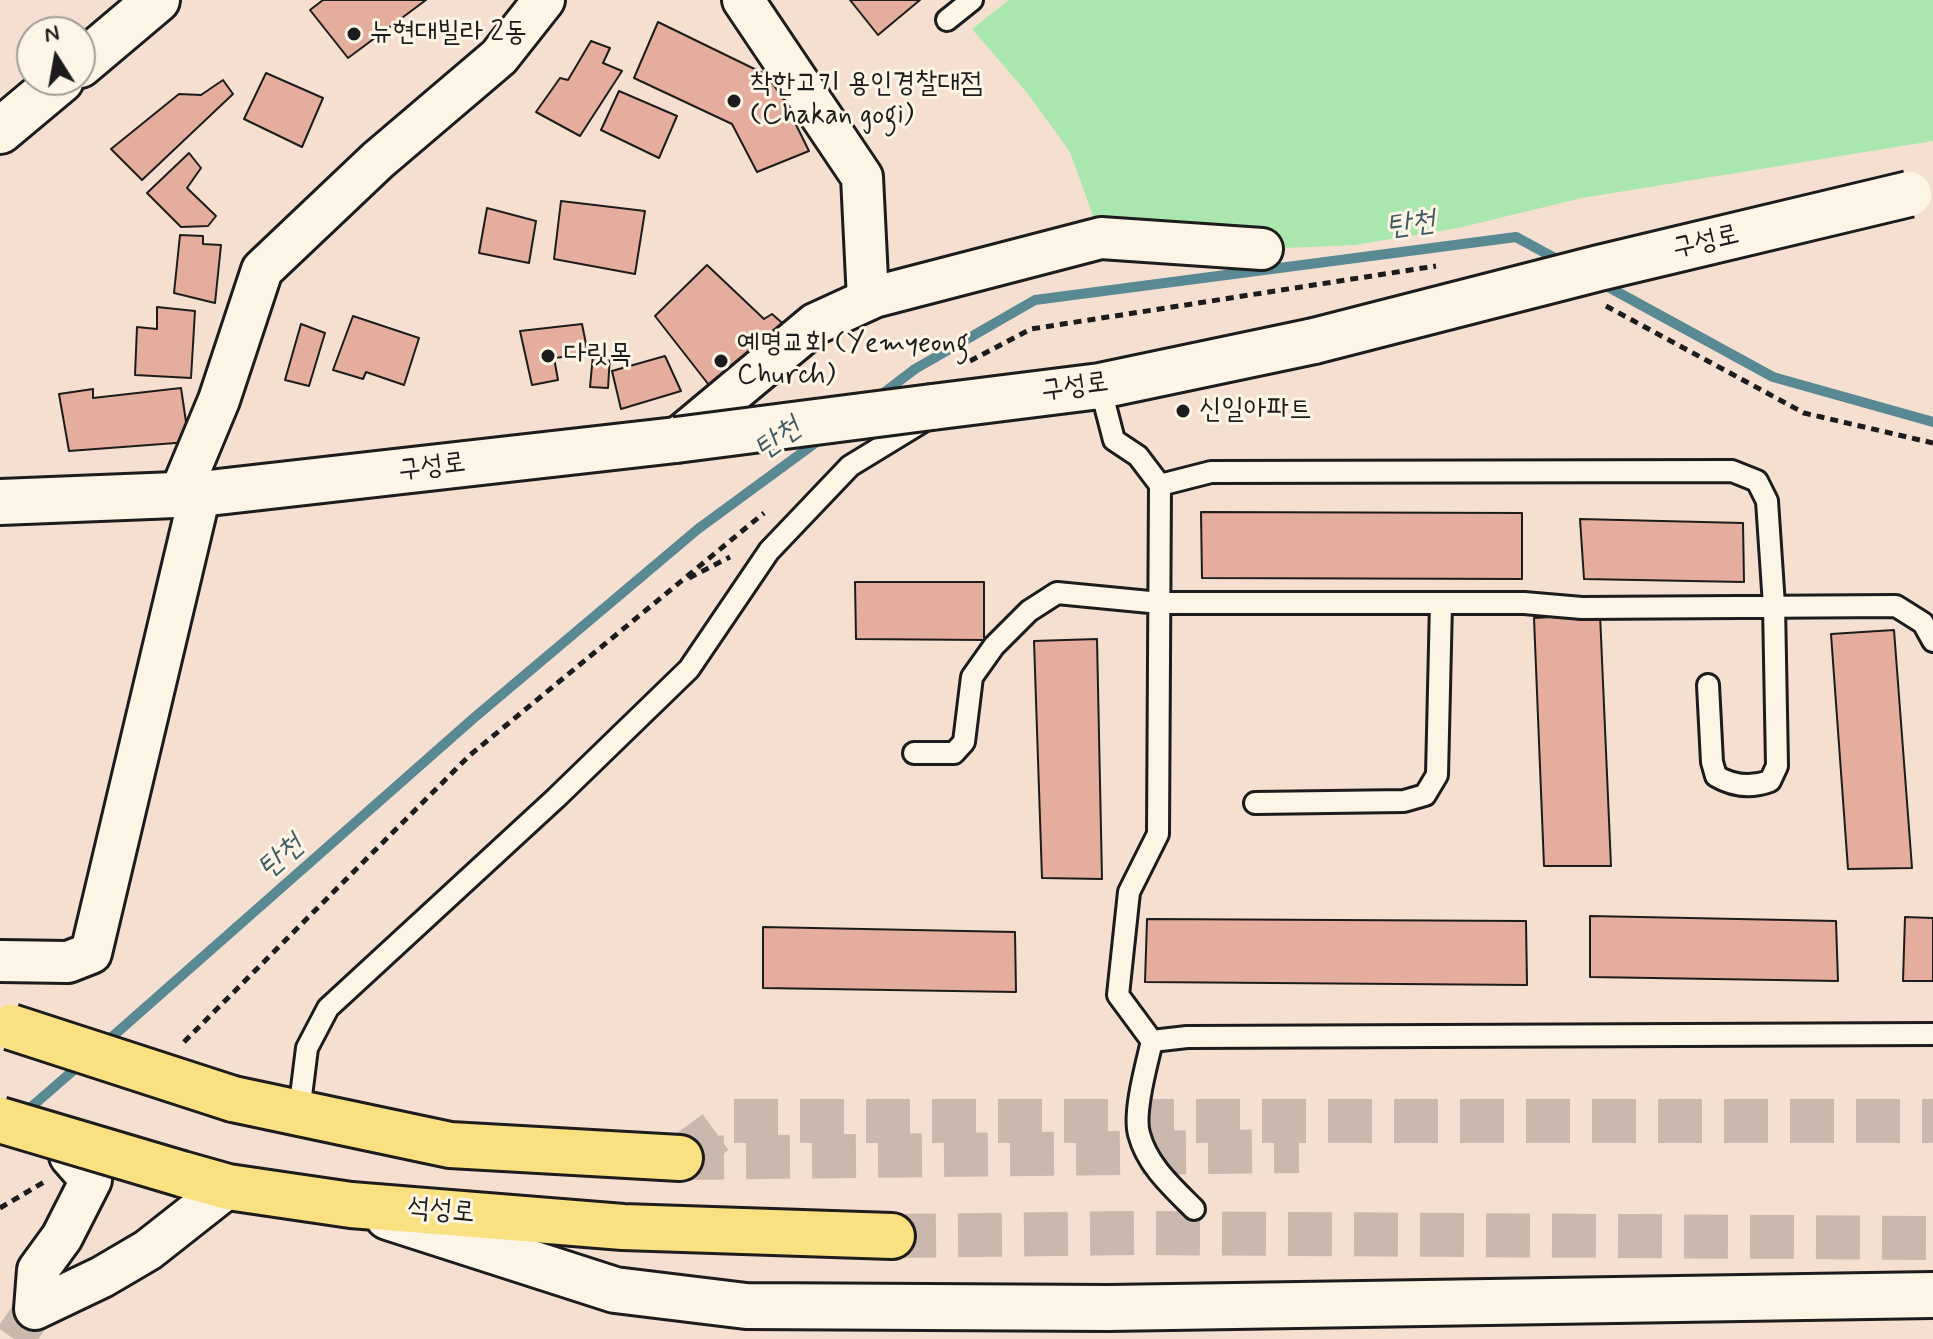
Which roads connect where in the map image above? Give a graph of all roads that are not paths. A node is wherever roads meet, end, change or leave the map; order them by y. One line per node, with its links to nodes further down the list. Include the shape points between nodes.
1 (157, 0): 6 (main road)
2 (544, 0): 16 (street, via 499,57 378,160 262,270)
3 (743, 0): 11 (street, via 862,177)
4 (972, 0): 5 (lane)
5 (947, 20)
6 (96, 51)
7 (42, 96): 8 (main road)
8 (0, 131)
9 (1921, 192): 12 (main road, 구성로, bridge, via 1314,341)
10 (1262, 249): 11 (street, via 1101,238)
11 (868, 300): 14 (street, via 815,324)
12 (1100, 386): 13 (main road, 구성로); 15 (lane, via 1114,440 1138,456)
13 (948, 392): 14 (main road, 구성로, bridge); 29 (lane, via 850,466 769,551 689,669 328,1008 307,1048)
14 (676, 440): 16 (main road, 구성로)
15 (1160, 485): 18 (lane); 20 (lane, via 1211,472 1732,471 1757,481 1767,501)
16 (189, 495): 17 (main road, 구성로); 25 (street, via 91,953 68,962)
17 (0, 502)
18 (1160, 603): 19 (lane); 23 (lane, via 1057,593 1029,611 972,677 964,742 954,753); 28 (lane, via 1158,834 1129,892 1118,995)
19 (1441, 603): 20 (lane, via 1582,608); 24 (lane, via 1437,775 1425,795 1404,801)
20 (1774, 605): 21 (lane, via 1896,606 1923,623); 22 (lane, via 1777,766 1770,781 1757,786 1716,776)
21 (1933, 641)
22 (1708, 685)
23 (914, 753)
24 (1255, 803)
25 (0, 961)
26 (6, 1026): 29 (highway, bridge, via 233,1099)
27 (1933, 1034): 28 (lane)
28 (1152, 1041): 35 (lane, via 1138,1132 1158,1172)
29 (299, 1112): 32 (highway, via 450,1145)
30 (0, 1120): 33 (highway, 석성로, bridge)
31 (70, 1156): 33 (street, via 91,1180 38,1270 35,1309 148,1250)
32 (680, 1158)
33 (228, 1187): 34 (highway, 석성로)
34 (351, 1205): 36 (highway, 석성로, via 623,1227); 37 (main road, via 615,1290 746,1306 1108,1308)
35 (1194, 1209)
36 (892, 1236)
37 (1933, 1295)

